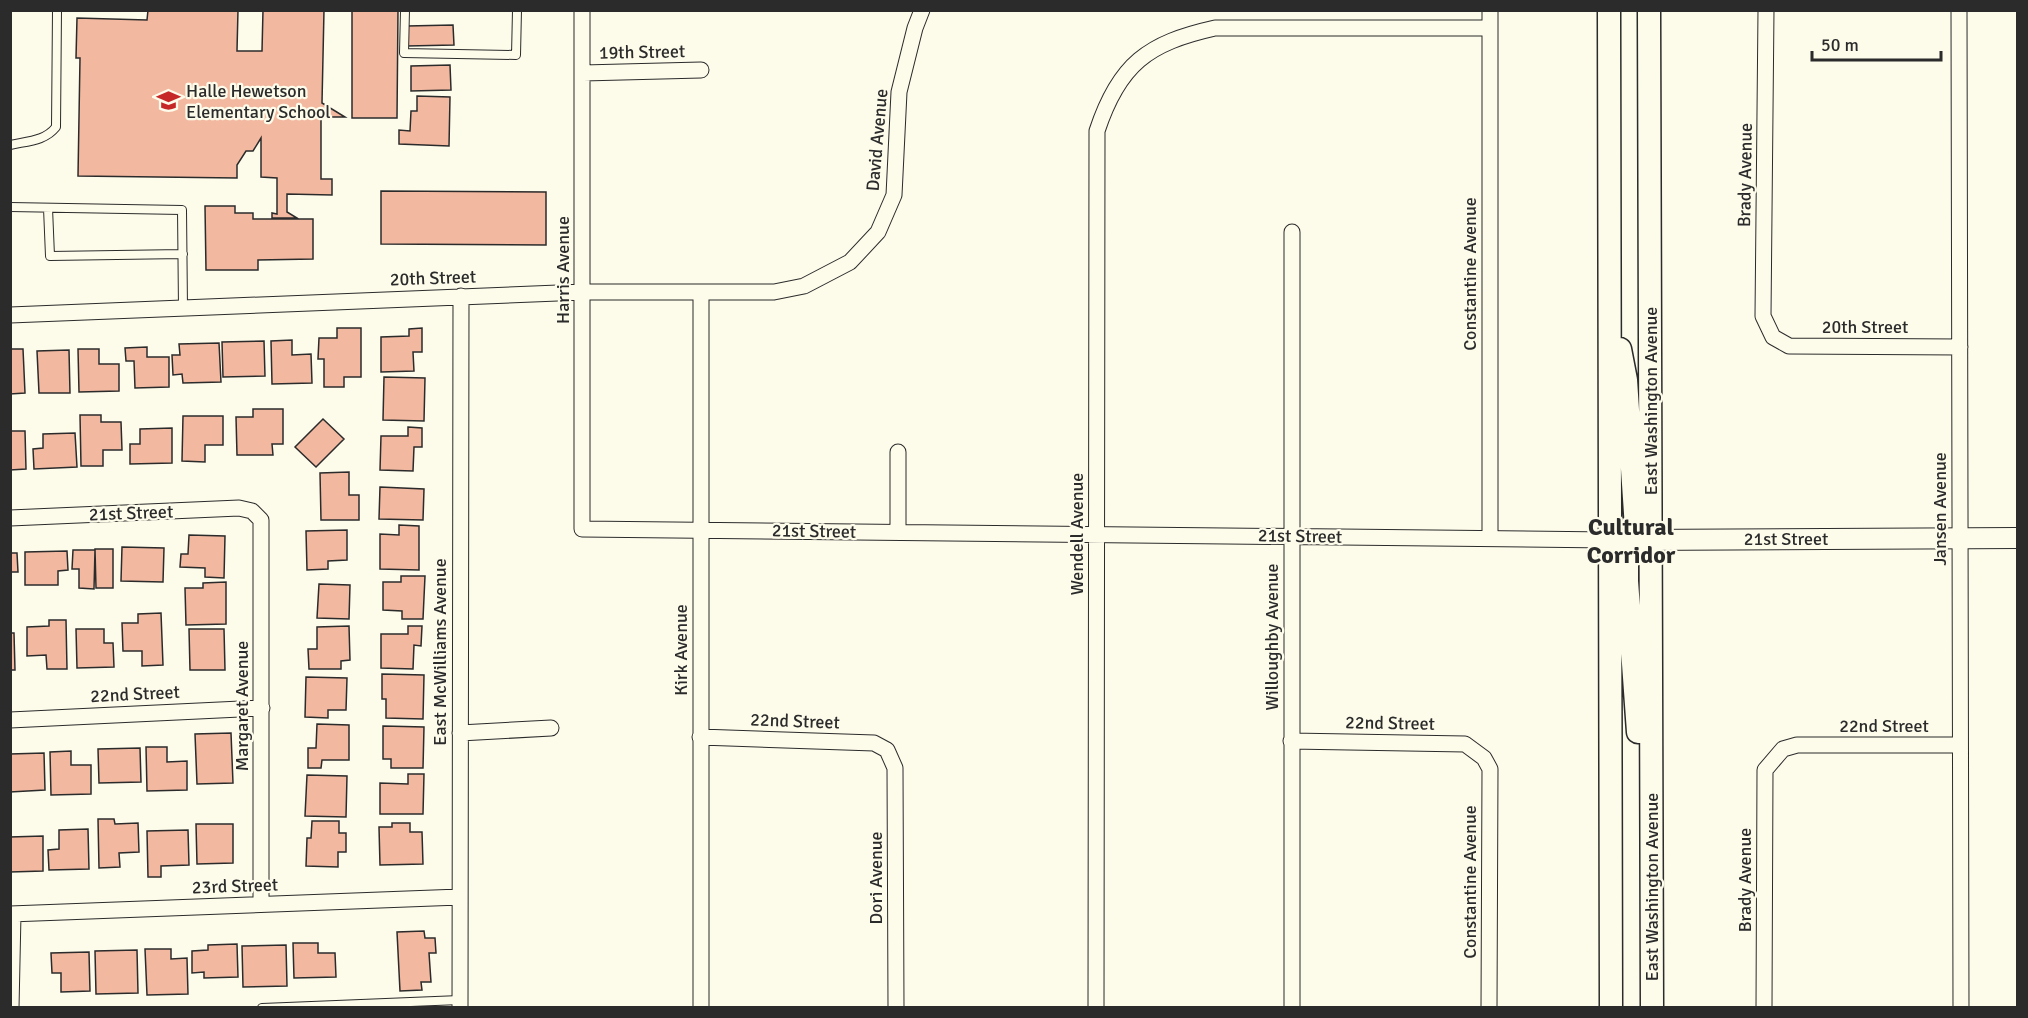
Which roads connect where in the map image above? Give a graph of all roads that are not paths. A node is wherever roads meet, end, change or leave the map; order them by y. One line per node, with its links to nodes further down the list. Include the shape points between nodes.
1 (57, 10): 16 (lane, via 56,127 40,139)
2 (405, 10): 3 (lane, via 404,53 516,56)
3 (517, 10)
4 (582, 10): 14 (street, Harris Avenue)
5 (922, 10): 21 (street, David Avenue, via 899,92 894,195 878,232)
6 (1490, 10): 12 (street, Constantine Avenue)
7 (1609, 10): 40 (main road, via 1610,285 1626,380 1636,501)
8 (1639, 10): 15 (main road)
9 (1649, 10): 15 (main road, East Washington Avenue)
10 (1766, 10): 27 (street, Brady Avenue, via 1763,316)
11 (1959, 10): 28 (street, Jansen Avenue)
12 (1490, 28): 35 (street, Wendell Avenue, via 1215,28 1177,37 1129,69 1107,100 1097,131); 37 (street, Constantine Avenue)
13 (701, 70): 14 (street, 19th Street)
14 (583, 73): 22 (street, Harris Avenue)
15 (1649, 114): 40 (main road, East Washington Avenue)
16 (10, 145)
17 (10, 207): 18 (lane)
18 (48, 208): 20 (lane, via 182,210); 20 (lane, via 50,256)
19 (1292, 232): 36 (street, Willoughby Avenue)
20 (183, 254): 25 (lane)
21 (850, 262): 23 (street, 20th Street, via 804,286 774,291)
22 (583, 292): 23 (street, 20th Street); 24 (street, 20th Street); 32 (street, Harris Avenue)
23 (701, 292): 33 (street, Kirk Avenue)
24 (461, 296): 25 (street, 20th Street); 44 (street, East McWilliams Avenue)
25 (183, 308): 26 (street, 20th Street)
26 (10, 315)
27 (1773, 337): 28 (street, 20th Street, via 1789,346)
28 (1960, 347): 38 (street, Jansen Avenue)
29 (898, 452): 34 (street)
30 (252, 511): 31 (street, 21st Street, via 239,508); 41 (street, Margaret Avenue, via 261,520)
31 (10, 518)
32 (582, 529): 33 (street, 21st Street)
33 (701, 530): 34 (street, 21st Street); 45 (street, Kirk Avenue)
34 (898, 532): 35 (street, 21st Street)
35 (1096, 534): 36 (street, 21st Street); 59 (street, Wendell Avenue)
36 (1292, 536): 37 (street, 21st Street); 46 (street, Willoughby Avenue)
37 (1490, 538): 40 (street, 21st Street)
38 (1960, 538): 39 (street, 21st Street); 40 (street, 21st Street); 47 (street, Jansen Avenue)
39 (2018, 538)
40 (1631, 540): 62 (main road, East Washington Avenue); 63 (main road, East Washington Avenue, via 1652,801)
41 (262, 708): 42 (street, 22nd Street); 52 (street, Margaret Avenue)
42 (10, 720)
43 (551, 728): 44 (street)
44 (460, 734): 51 (street, East McWilliams Avenue)
45 (700, 737): 48 (street, 22nd Street, via 874,743); 57 (street, Kirk Avenue)
46 (1291, 741): 50 (street, 22nd Street, via 1465,744); 60 (street, Willoughby Avenue)
47 (1960, 746): 49 (street, 22nd Street, via 1797,745); 65 (street, Jansen Avenue)
48 (887, 750): 58 (street, Dori Avenue, via 895,768)
49 (1774, 757): 64 (street, Brady Avenue, via 1765,770)
50 (1484, 758): 61 (street, Constantine Avenue, via 1490,769)
51 (460, 897): 52 (street, 23rd Street); 54 (street, East McWilliams Avenue)
52 (261, 904): 53 (street, 23rd Street)
53 (12, 914): 55 (street)
54 (460, 1004): 56 (lane)
55 (11, 1008)
56 (262, 1008)
57 (701, 1008)
58 (896, 1008)
59 (1096, 1008)
60 (1292, 1008)
61 (1489, 1008)
62 (1611, 1008)
63 (1652, 1008)
64 (1764, 1008)
65 (1961, 1008)

